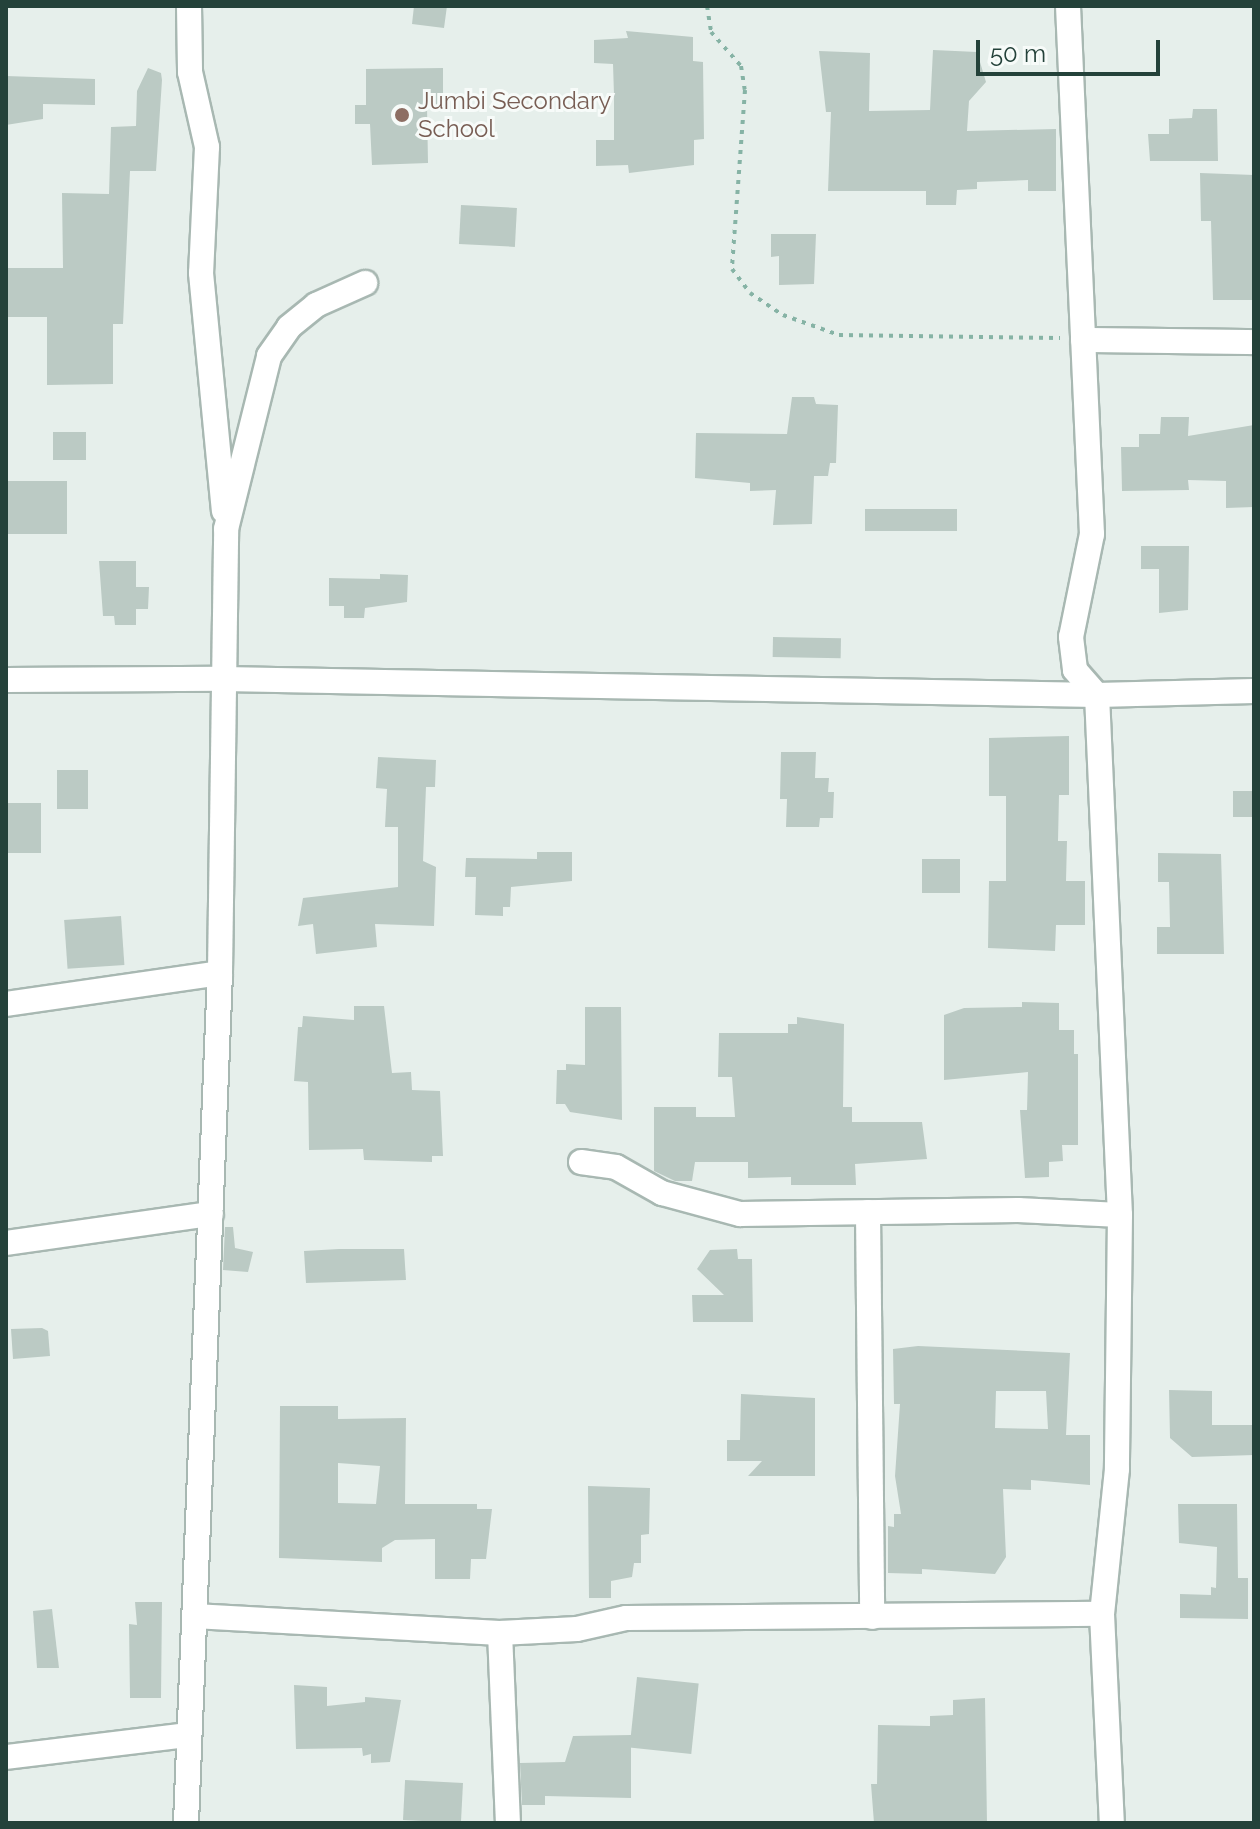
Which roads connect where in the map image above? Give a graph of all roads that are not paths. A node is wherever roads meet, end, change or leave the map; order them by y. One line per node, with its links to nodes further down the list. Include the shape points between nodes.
1 (189, 6): 6 (street, via 190,72 207,147 201,273)
2 (1068, 6): 4 (street)
3 (365, 283): 6 (street, via 316,305 289,327 269,356)
4 (1083, 340): 5 (street); 10 (street, via 1092,534 1071,637 1075,670)
5 (1254, 342)
6 (226, 529): 7 (street)
7 (223, 679): 8 (street); 10 (street); 11 (street)
8 (6, 680)
9 (1254, 691): 10 (street)
10 (1097, 695): 16 (street)
11 (220, 973): 12 (street); 15 (street)
12 (6, 1004)
13 (581, 1162): 14 (street, via 616,1167 662,1193 740,1214)
14 (868, 1212): 16 (street); 20 (street)
15 (211, 1214): 17 (street); 19 (street)
16 (1120, 1215): 18 (street, via 1117,1469)
17 (6, 1243)
18 (1102, 1614): 20 (street); 26 (street)
19 (194, 1616): 21 (street); 22 (street)
20 (872, 1617): 21 (street, via 626,1618 577,1629)
21 (500, 1633): 25 (street)
22 (187, 1735): 23 (street); 24 (street)
23 (6, 1757)
24 (186, 1823)
25 (508, 1823)
26 (1112, 1823)

